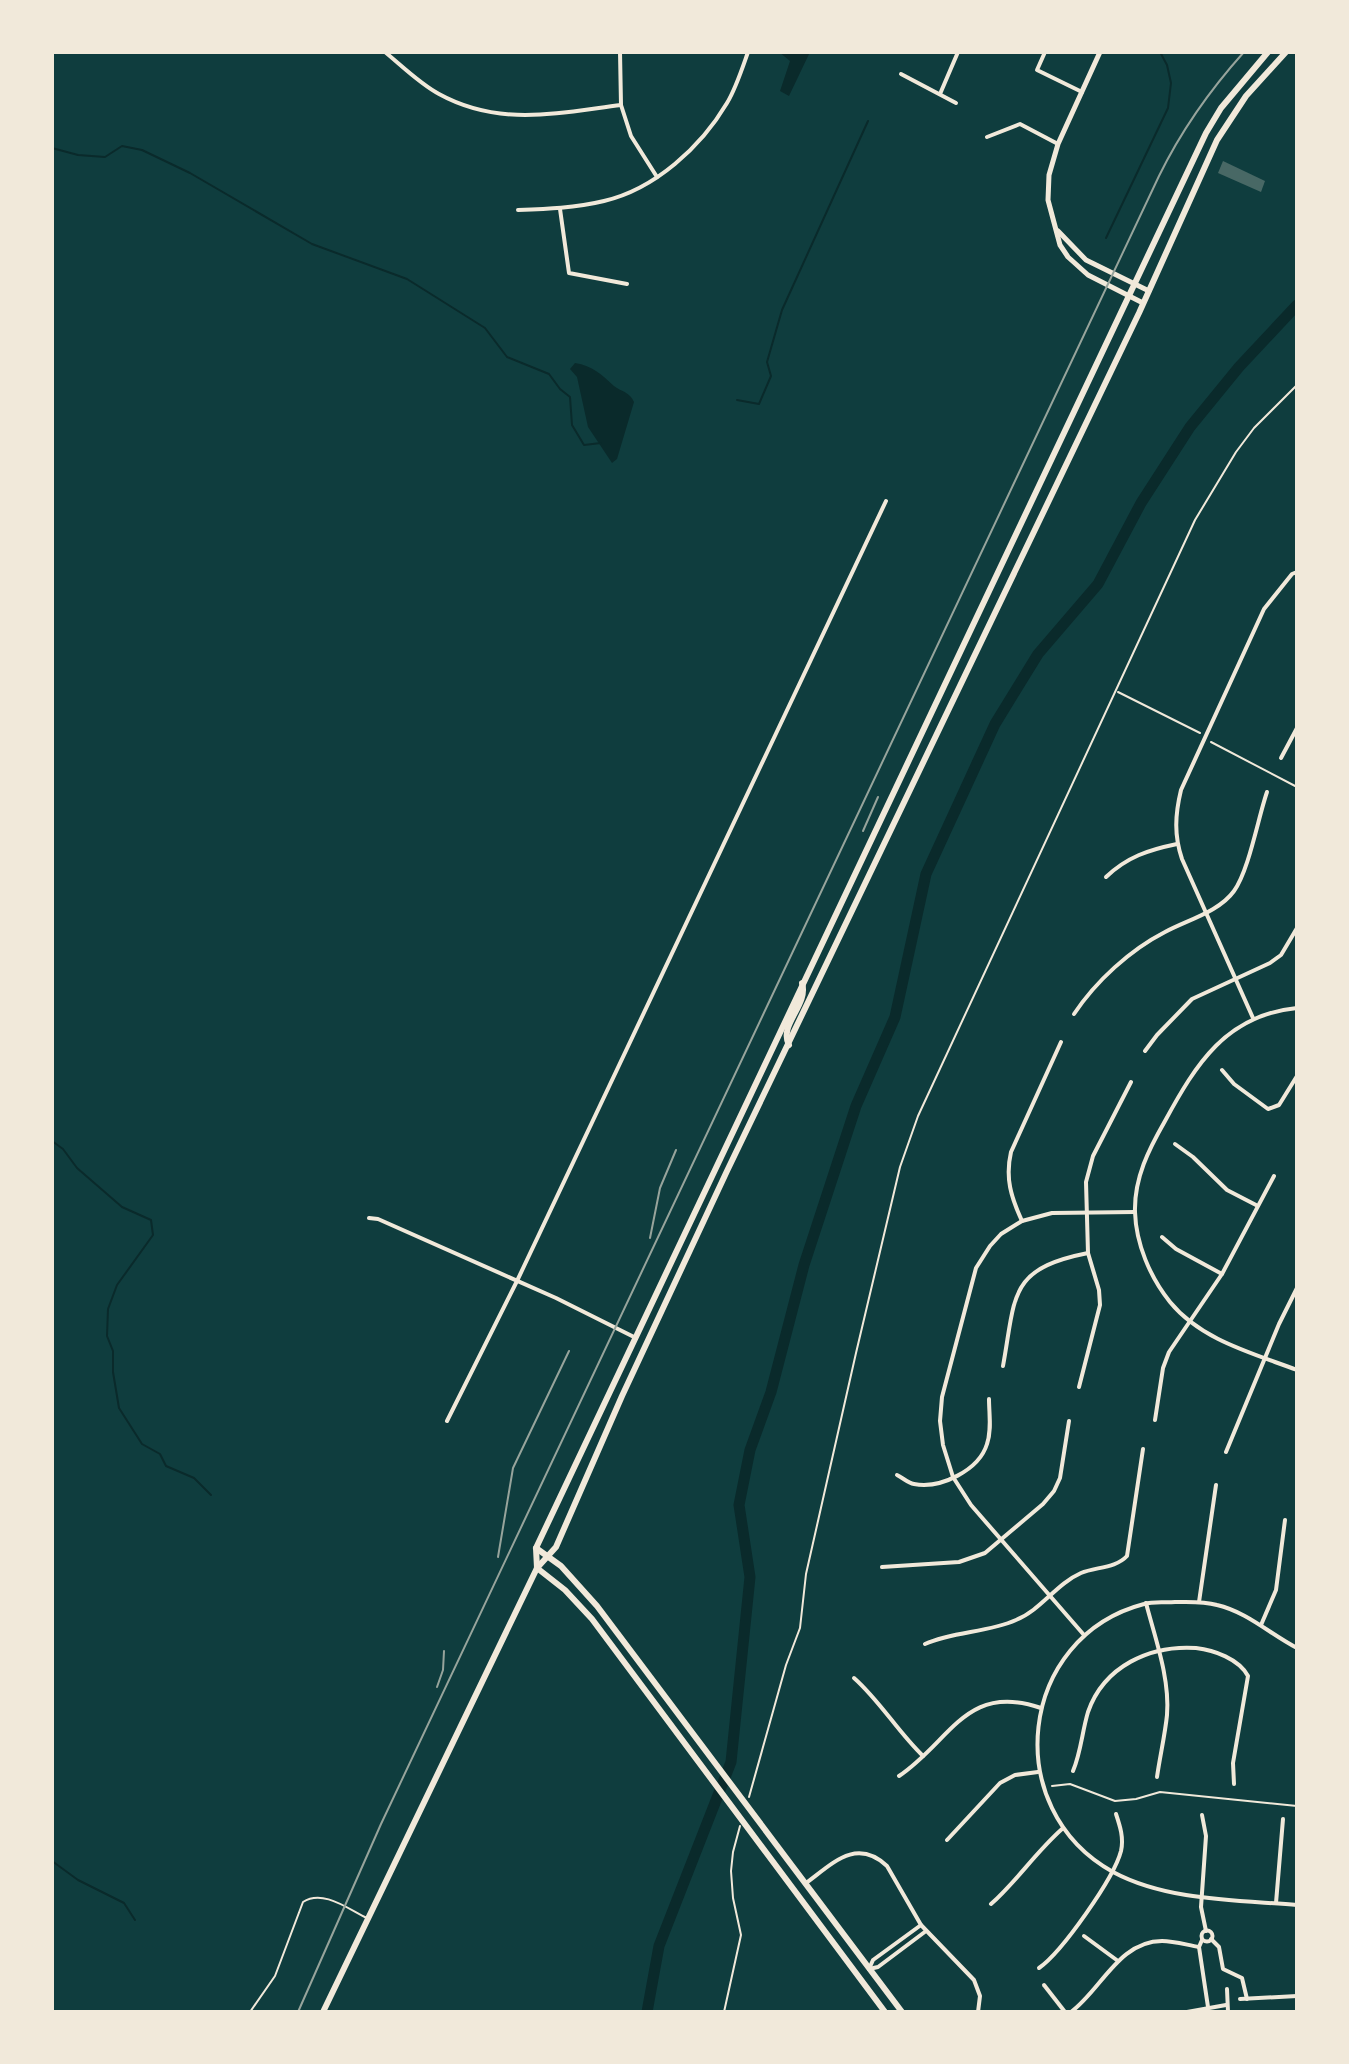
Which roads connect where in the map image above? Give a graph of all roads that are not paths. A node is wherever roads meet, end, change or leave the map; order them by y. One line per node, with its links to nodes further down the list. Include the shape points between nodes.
1 (385, 52): 13 (street, via 437,94 480,112 528,117)
2 (620, 52): 13 (street)
3 (748, 52): 16 (street, via 728,102 710,128)
4 (958, 52): 11 (street)
5 (1045, 52): 10 (street, via 1037,70)
6 (1100, 52): 10 (main road)
7 (1268, 52): 21 (main road, via 1206,133)
8 (1286, 52): 22 (main road, via 1229,120)
9 (901, 74): 11 (street)
10 (1082, 92): 15 (main road)
11 (940, 95): 12 (street)
12 (956, 103)
13 (621, 105): 16 (street, via 631,136)
14 (987, 137): 15 (street, via 1020,124)
15 (1058, 144): 19 (main road, via 1048,186)
16 (657, 177): 17 (street, via 607,201)
17 (560, 209): 18 (street); 20 (street, via 569,273)
18 (518, 210)
19 (1057, 231): 21 (main road, via 1086,260); 23 (main road, via 1060,245 1078,267)
20 (627, 284)
21 (1134, 285): 22 (main road); 23 (main road)
22 (1149, 291): 24 (main road)
23 (1129, 296): 24 (main road); 35 (main road)
24 (1143, 303): 40 (main road)
25 (886, 501): 55 (street)
26 (1297, 572): 30 (street, via 1264,609 1181,790 1175,816)
27 (1297, 728): 28 (street)
28 (1281, 758)
29 (1267, 792): 32 (street, via 1235,890)
30 (1177, 844): 31 (street, via 1144,851); 32 (street)
31 (1106, 877)
32 (1203, 912): 34 (street); 37 (street, via 1143,945)
33 (1297, 928): 34 (street, via 1281,955)
34 (1234, 979): 38 (street); 41 (street, via 1192,999)
35 (802, 983): 40 (main road, via 804,997 785,1039); 58 (main road)
36 (1297, 1008): 38 (street)
37 (1074, 1014)
38 (1253, 1018): 49 (street, via 1205,1056 1179,1095 1145,1157)
39 (1061, 1042): 51 (street, via 1007,1169)
40 (789, 1045): 75 (main road)
41 (1145, 1051)
42 (1222, 1070): 43 (street, via 1268,1109 1279,1105)
43 (1297, 1076)
44 (1131, 1082): 48 (street, via 1093,1156 1086,1182)
45 (1175, 1144): 47 (street, via 1227,1190)
46 (1274, 1176): 47 (street)
47 (1256, 1205): 54 (street)
48 (1087, 1212): 49 (street); 51 (street); 53 (street)
49 (1135, 1212): 57 (street, via 1157,1284)
50 (369, 1218): 55 (street)
51 (1022, 1221): 70 (street, via 1001,1234 982,1258 970,1286 942,1397 943,1445)
52 (1162, 1237): 54 (street)
53 (1088, 1253): 60 (street, via 1045,1264 1020,1288); 62 (street, via 1100,1305)
54 (1222, 1274): 57 (street)
55 (517, 1281): 58 (street); 65 (street)
56 (1297, 1288): 59 (street)
57 (1189, 1321): 59 (street); 64 (street, via 1163,1368)
58 (636, 1338): 74 (main road)
59 (1264, 1357): 61 (street); 68 (street)
60 (1003, 1366)
61 (1297, 1370)
62 (1079, 1387)
63 (989, 1399): 70 (street, via 987,1446 969,1469)
64 (1155, 1420)
65 (447, 1421)
66 (1069, 1421): 73 (street, via 1054,1491)
67 (1143, 1449): 78 (street, via 1127,1556 1082,1573)
68 (1226, 1452)
69 (897, 1475): 70 (street, via 912,1484 931,1485)
70 (953, 1477): 73 (street)
71 (1216, 1485): 79 (street)
72 (1285, 1520): 81 (street, via 1276,1590)
73 (1001, 1540): 76 (street, via 985,1553 959,1562); 78 (street)
74 (536, 1548): 75 (main road); 77 (main road)
75 (548, 1557): 77 (main road); 100 (main road, via 597,1606)
76 (882, 1567)
77 (537, 1568): 105 (main road); 126 (main road, via 592,1619)
78 (1051, 1595): 82 (street); 83 (street, via 1011,1622 944,1635)
79 (1199, 1602): 80 (street); 81 (street)
80 (1146, 1603): 82 (street); 85 (street)
81 (1261, 1625): 84 (street)
82 (1084, 1635): 87 (street, via 1047,1689)
83 (925, 1644)
84 (1297, 1648)
85 (1159, 1650): 89 (street, via 1130,1661 1101,1687 1090,1707); 92 (street, via 1167,1713); 93 (street, via 1203,1649 1243,1667 1248,1676)
86 (854, 1678): 88 (street)
87 (1041, 1708): 88 (street, via 1023,1701 984,1704 967,1713); 90 (street)
88 (923, 1756): 91 (street)
89 (1073, 1771)
90 (1038, 1772): 97 (street); 98 (street, via 1000,1783)
91 (899, 1776)
92 (1157, 1777)
93 (1234, 1784)
94 (1116, 1814): 99 (street, via 1121,1850)
95 (1202, 1815): 101 (street)
96 (1283, 1819): 102 (street)
97 (1062, 1829): 99 (street, via 1078,1848); 103 (street)
98 (947, 1840)
99 (1112, 1871): 101 (street, via 1146,1885); 114 (street)
100 (806, 1883): 106 (street, via 846,1855 871,1854 887,1866); 115 (main road)
101 (1202, 1896): 102 (street); 108 (street)
102 (1276, 1903): 104 (street)
103 (991, 1904)
104 (1297, 1905)
105 (369, 1918): 124 (lane, via 324,1897 303,1902 275,1976); 125 (main road)
106 (921, 1925): 107 (street); 115 (street, via 873,1960)
107 (926, 1931): 115 (street); 121 (street, via 974,1980)
108 (1206, 1931): 110 (street); 111 (street)
109 (1084, 1936): 113 (street)
110 (1211, 1939): 111 (street); 120 (street, via 1219,1947 1223,1969 1242,1978)
111 (1202, 1940): 112 (street)
112 (1199, 1947): 113 (street, via 1146,1943); 123 (street)
113 (1118, 1961): 130 (street)
114 (1039, 1968)
115 (869, 1969): 127 (main road)
116 (1044, 1985): 130 (street)
117 (1227, 1989): 122 (street)
118 (1297, 1996): 120 (street)
119 (1240, 1999): 120 (street)
120 (1247, 1999)
121 (980, 2005): 128 (street); 129 (street)
122 (1226, 2005): 123 (street); 132 (street)
123 (1208, 2007): 131 (street)
124 (250, 2012)
125 (323, 2012)
126 (885, 2012)
127 (902, 2012)
128 (978, 2012)
129 (985, 2012)
130 (1068, 2012)
131 (1187, 2012)
132 (1228, 2012)

